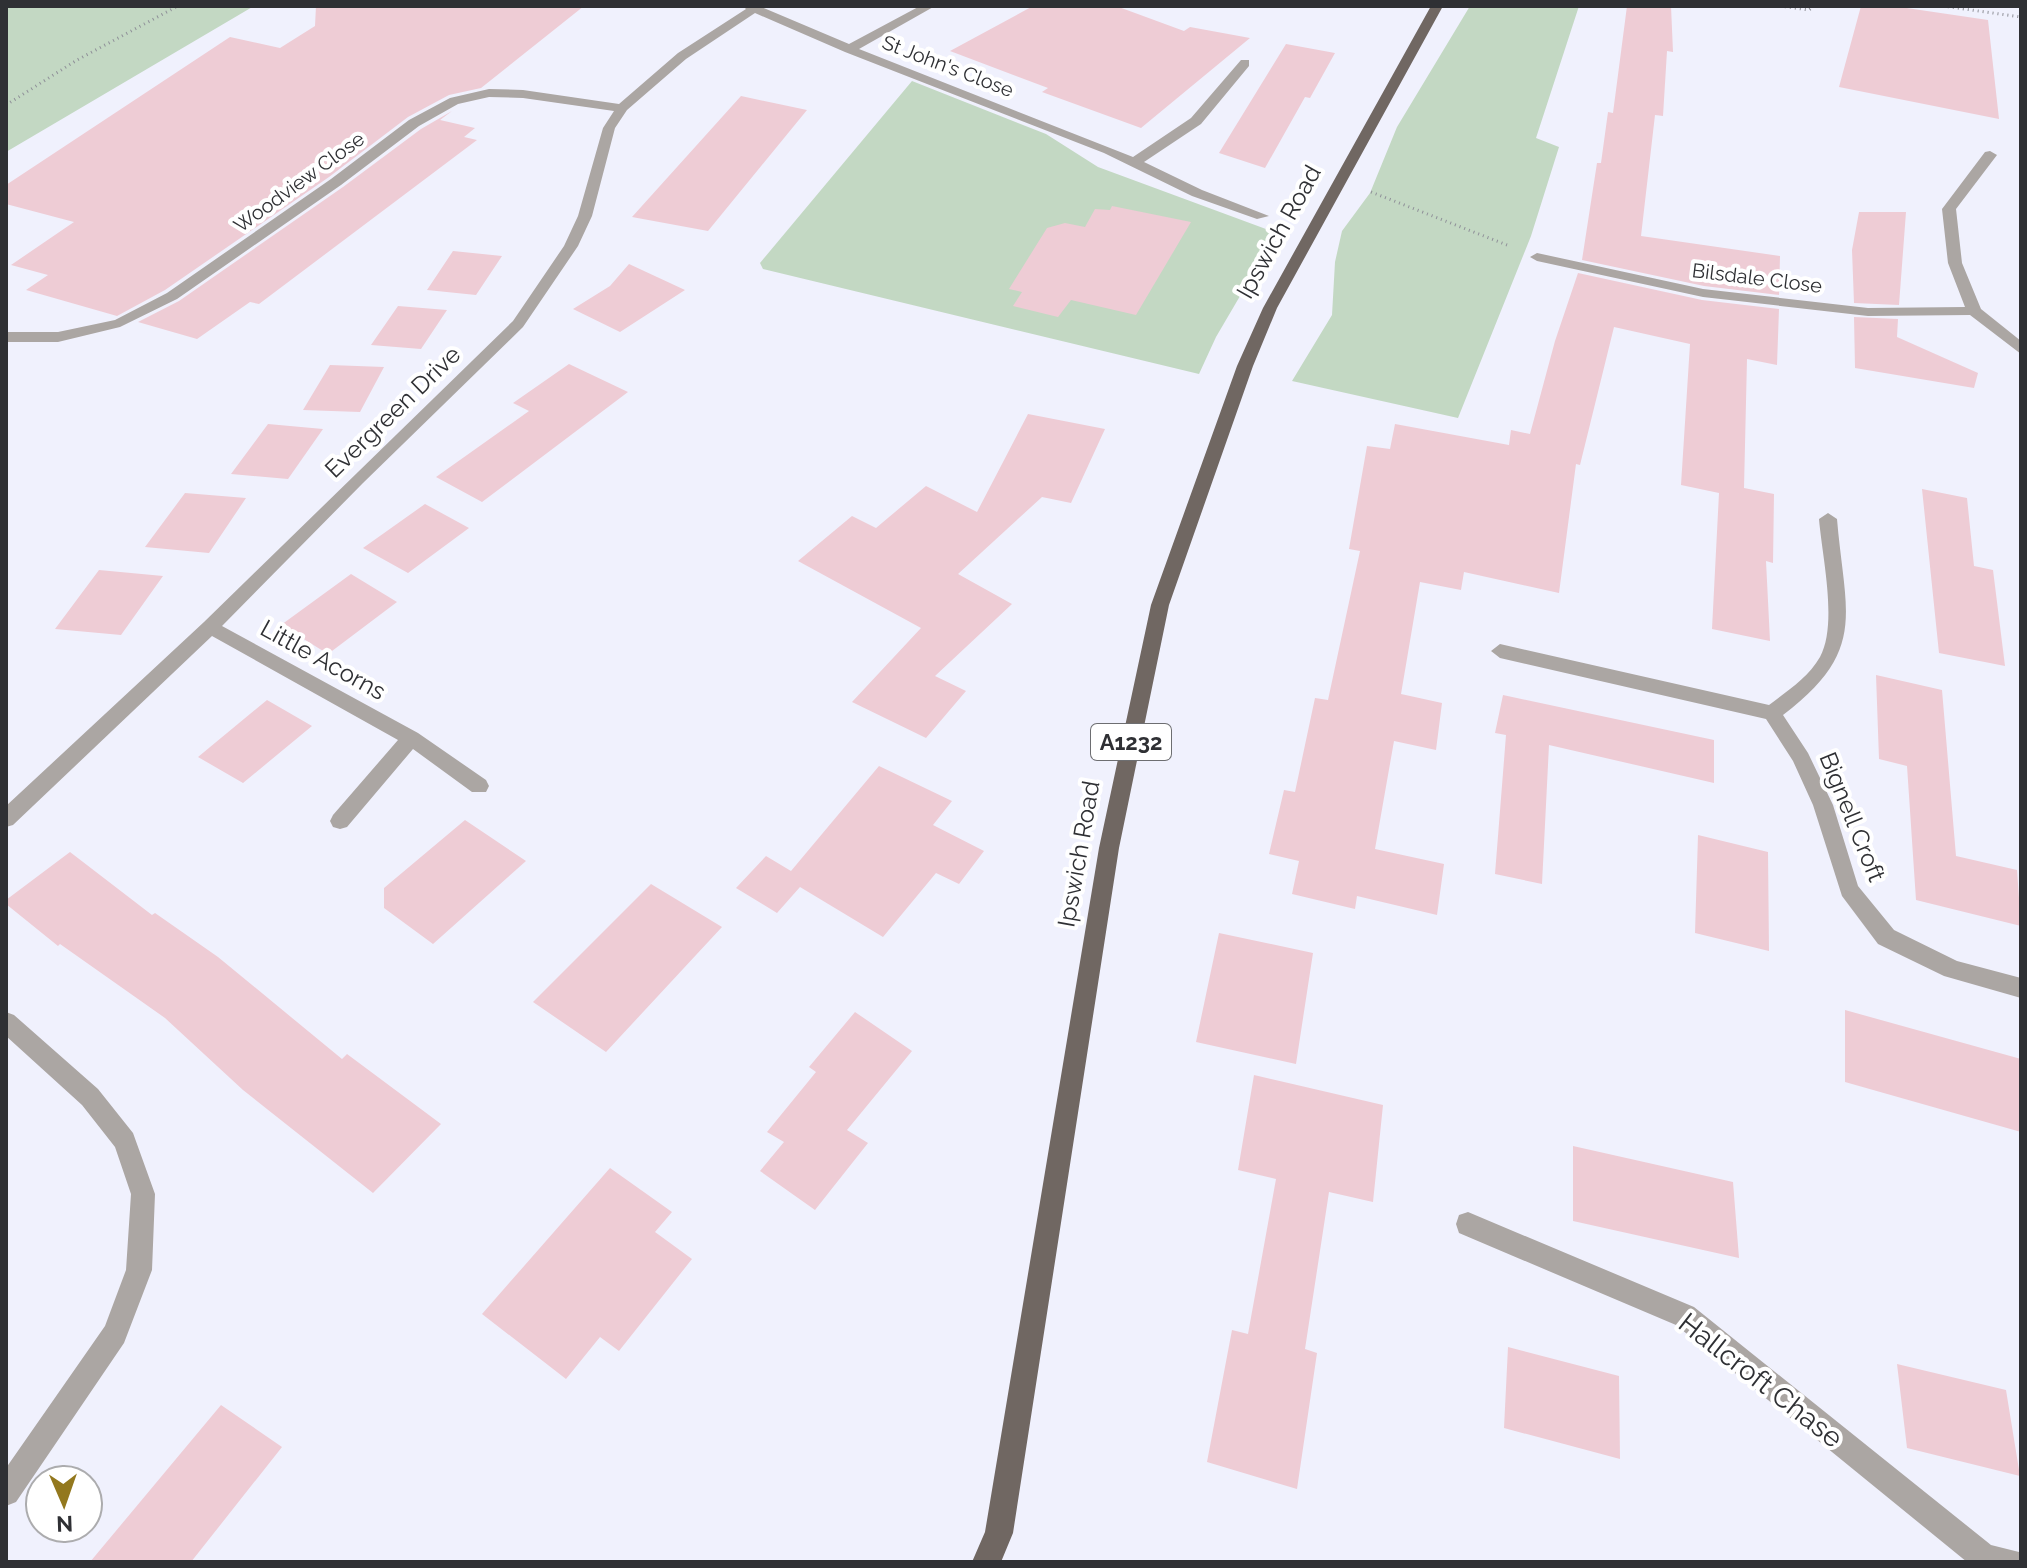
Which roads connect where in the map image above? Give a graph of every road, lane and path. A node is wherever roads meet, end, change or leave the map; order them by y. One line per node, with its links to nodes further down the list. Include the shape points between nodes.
1 (178, 6): 11 (path)
2 (929, 6): 9 (street)
3 (1437, 6): 33 (main road, Ipswich Road / A1232, via 1270,308 1160,605 1109,848)
4 (1780, 6): 5 (path)
5 (1814, 6)
6 (1943, 6): 8 (path)
7 (752, 7): 9 (street, St John's Close); 12 (street, Evergreen Drive, via 682,56)
8 (2021, 17)
9 (849, 49): 14 (street, St John's Close)
10 (1245, 63): 14 (street, via 1196,121)
11 (6, 105)
12 (622, 108): 19 (street, Woodview Close, via 523,94 489,93 454,101 414,123 172,296 120,323 58,337); 22 (street, Evergreen Drive, via 609,128 585,216 571,246 518,324)
13 (1990, 155): 18 (street, via 1949,209 1955,263)
14 (1133, 163): 16 (street, St John's Close)
15 (1360, 188): 17 (path)
16 (1262, 216)
17 (1537, 257): 18 (street, Bilsdale Close, via 1703,293 1868,312)
18 (1974, 311): 20 (street)
19 (6, 337)
20 (2021, 349)
21 (1828, 519): 24 (street, via 1833,650 1812,682)
22 (210, 627): 25 (street, Little Acorns); 27 (street, Evergreen Drive)
23 (1500, 651): 24 (street)
24 (1772, 713): 29 (street, Bignell Croft, via 1823,805 1849,890 1886,937 1952,969)
25 (411, 738): 26 (street, Little Acorns); 28 (street)
26 (479, 786)
27 (6, 819)
28 (340, 821)
29 (2021, 988)
30 (6, 1022): 32 (street, via 90,1097 125,1141 143,1194 139,1270 115,1334)
31 (1468, 1224): 34 (street, Hallcroft Chase, via 1685,1316)
32 (6, 1492)
33 (999, 1533): 35 (main road, Ipswich Road / A1232); 36 (main road, Ipswich Road / A1232)
34 (1993, 1561)
35 (986, 1562)
36 (1004, 1562)

